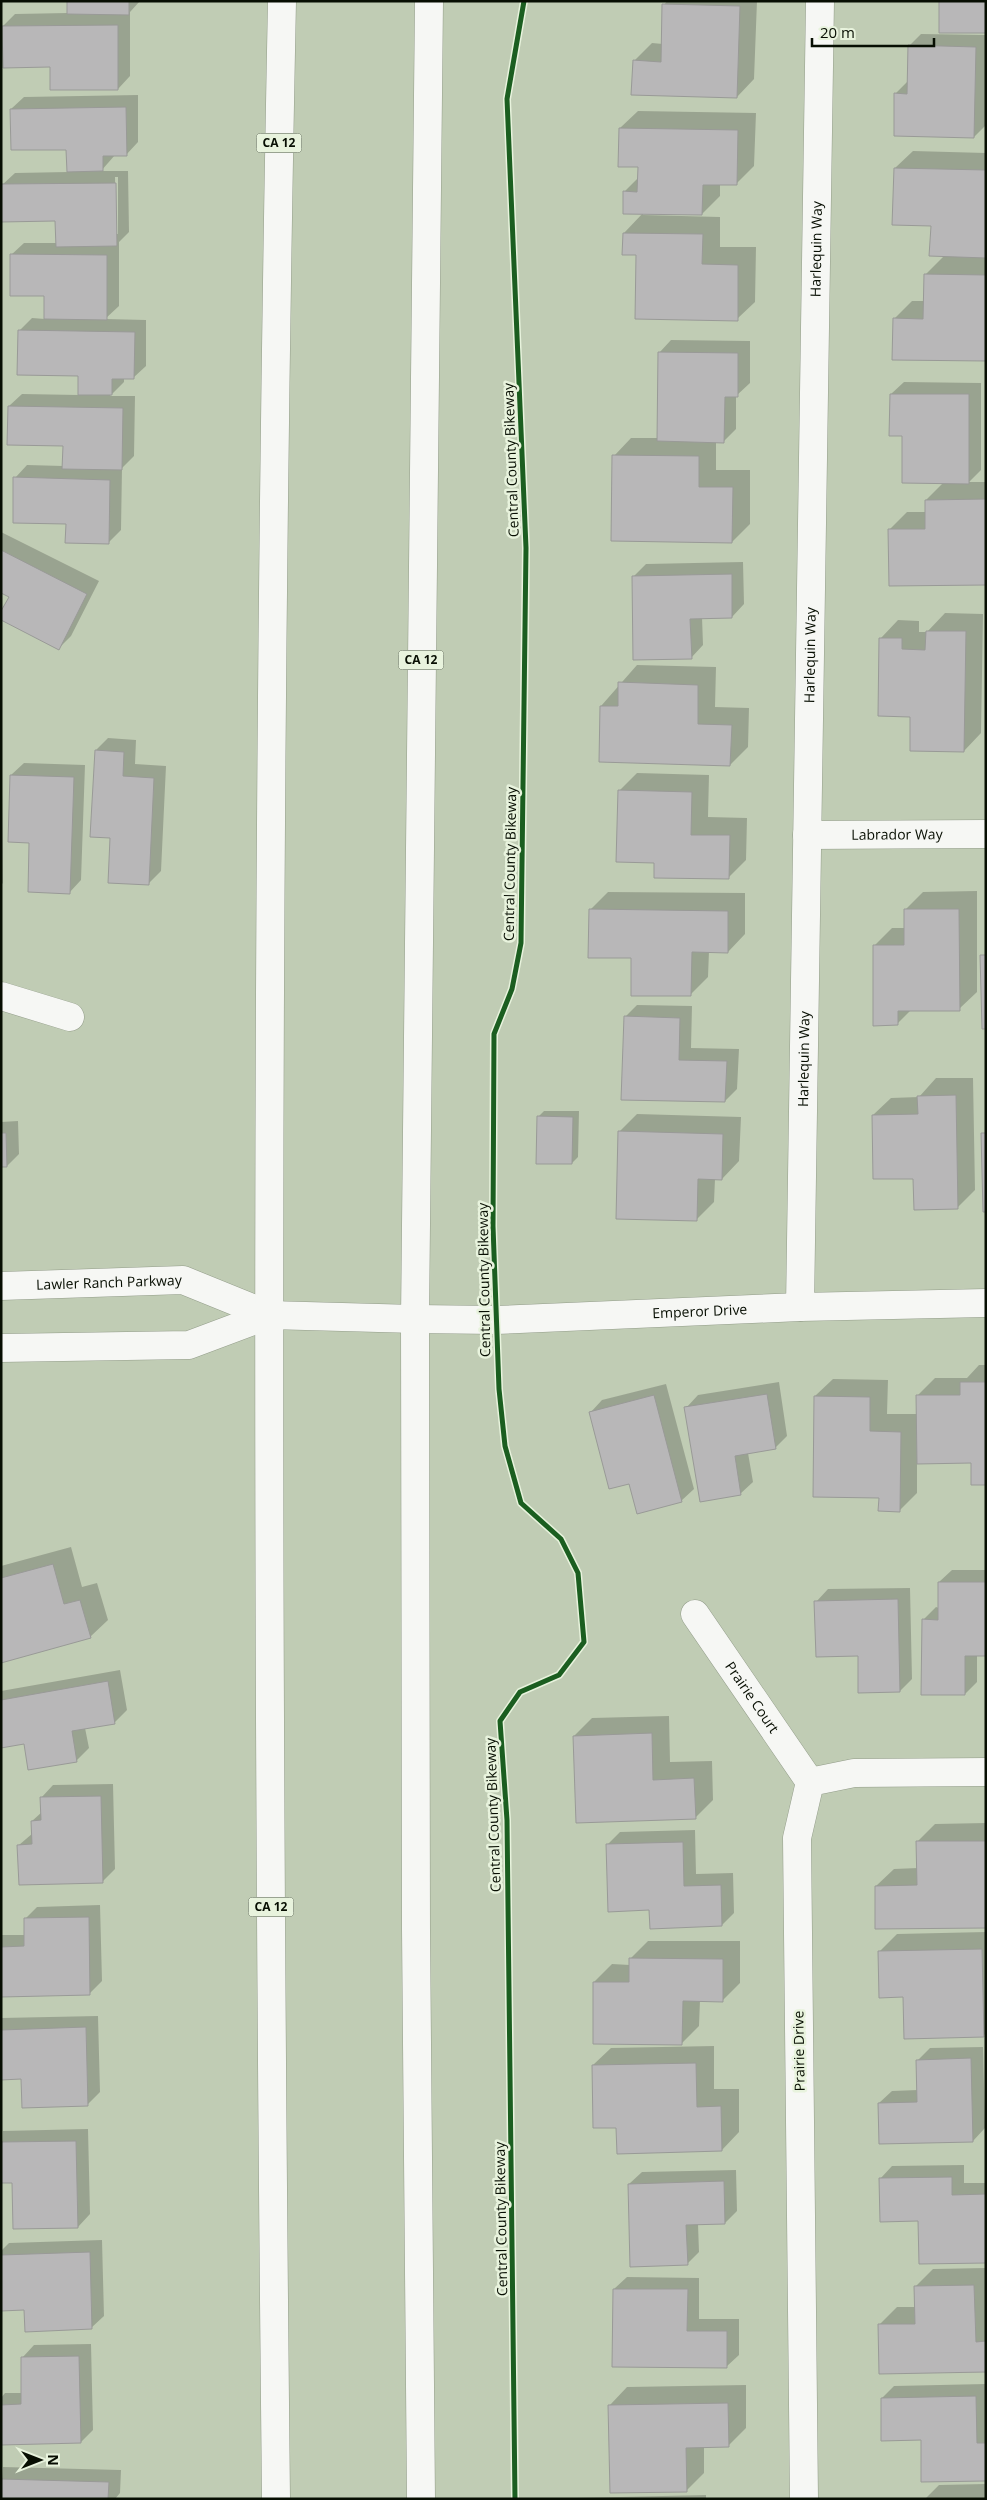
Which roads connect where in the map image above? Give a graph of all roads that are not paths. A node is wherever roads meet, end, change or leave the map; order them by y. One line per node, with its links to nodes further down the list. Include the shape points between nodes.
1 (282, 1): 11 (main road, CA 12, via 276,294)
2 (429, 1): 12 (main road, CA 12)
3 (820, 1): 5 (main road, Harlequin Way)
4 (986, 834): 5 (main road, Labrador Way)
5 (808, 835): 10 (main road, Harlequin Way)
6 (1, 996): 7 (main road)
7 (70, 1017)
8 (1, 1286): 11 (main road, Lawler Ranch Parkway, via 183,1280)
9 (986, 1303): 10 (main road, Emperor Drive)
10 (800, 1307): 12 (main road, Emperor Drive, via 496,1320)
11 (270, 1315): 12 (main road, Lawler Ranch Parkway); 13 (main road, Lawler Ranch Parkway, via 189,1345); 17 (main road, CA 12)
12 (415, 1320): 18 (main road, CA 12)
13 (1, 1348)
14 (695, 1614): 16 (main road, Prairie Court)
15 (986, 1772): 16 (main road, via 854,1773)
16 (810, 1782): 19 (main road, Prairie Drive, via 797,1838)
17 (276, 2499)
18 (421, 2499)
19 (804, 2499)

